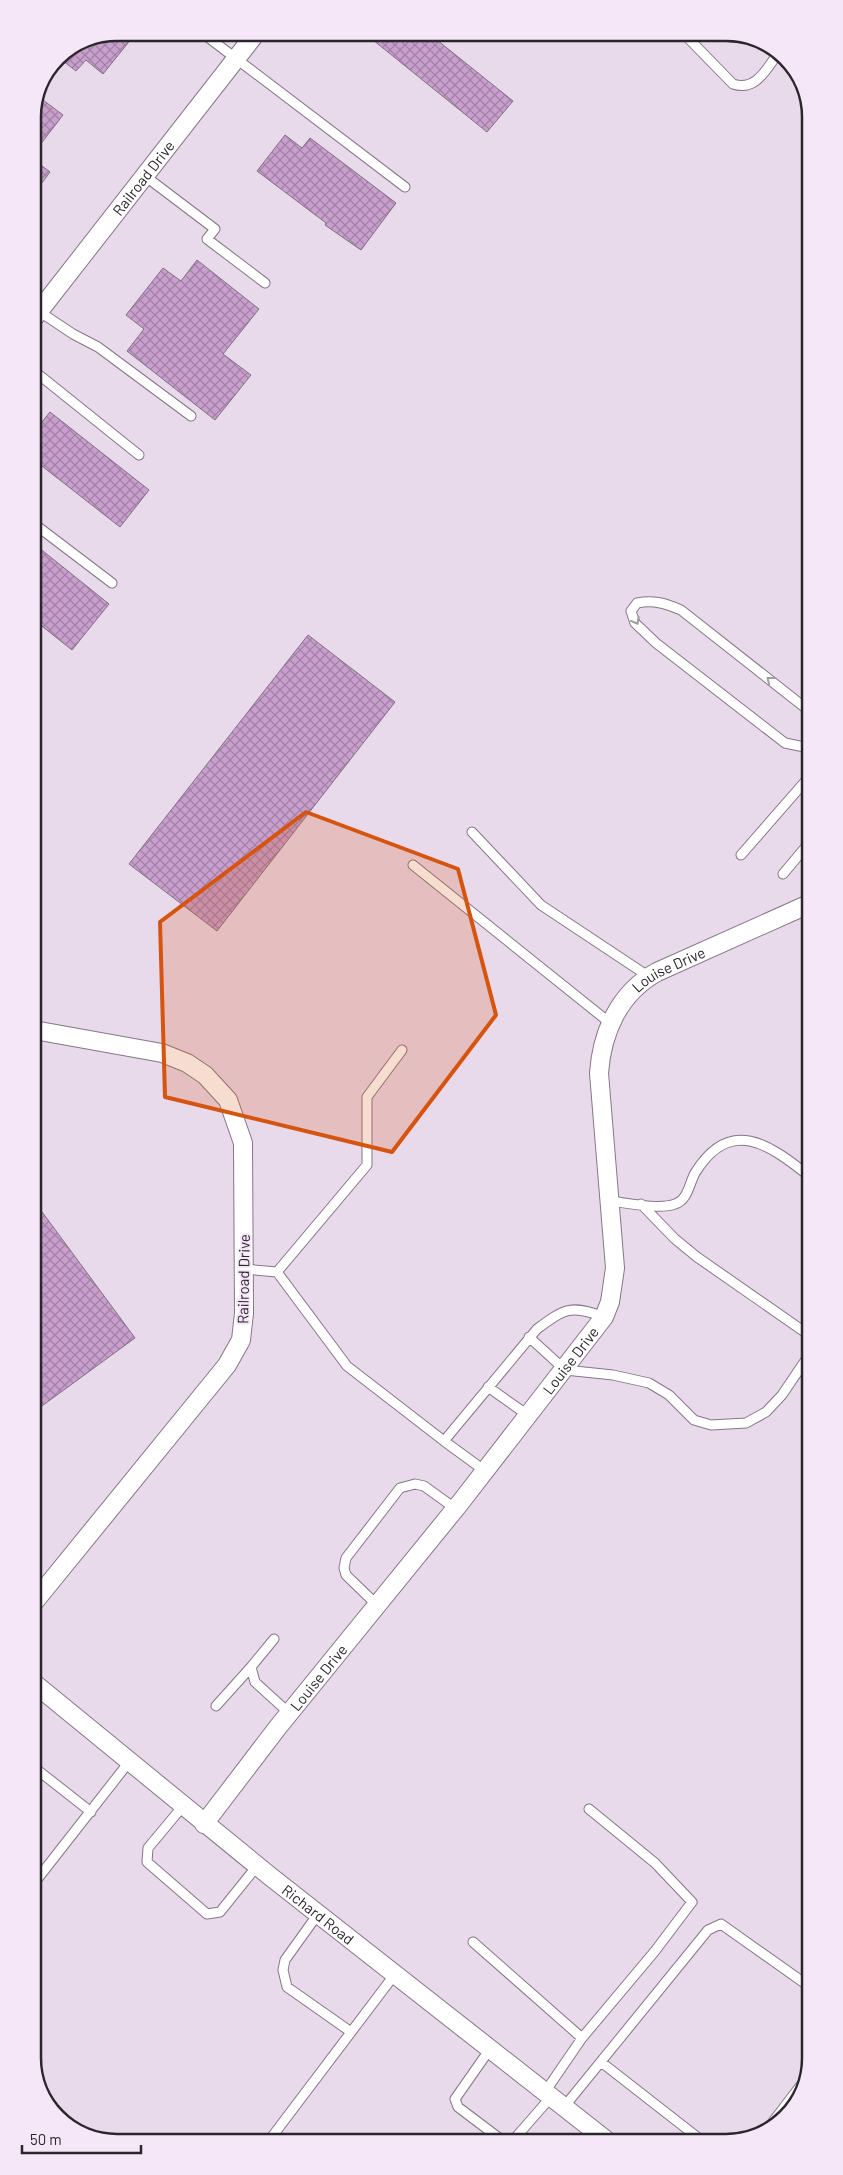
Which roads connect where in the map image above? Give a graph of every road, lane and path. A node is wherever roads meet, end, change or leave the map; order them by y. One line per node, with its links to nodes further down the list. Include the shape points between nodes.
1 (213, 41): 4 (lane)
2 (250, 41): 4 (street, Railroad Drive)
3 (691, 41): 5 (lane, via 733,84 741,87 755,84)
4 (237, 58): 6 (street, Railroad Drive); 7 (lane)
5 (774, 59)
6 (145, 176): 8 (lane, via 215,229 207,239); 9 (street, Railroad Drive)
7 (405, 187)
8 (265, 283)
9 (41, 305)
10 (41, 315): 12 (lane, via 98,347)
11 (41, 376): 13 (lane)
12 (191, 416)
13 (139, 455)
14 (41, 528): 15 (lane)
15 (112, 583)
16 (802, 705): 17 (lane, one-way to 17, via 681,610 664,602 636,603 632,611 635,623 663,649 785,742)
17 (802, 746)
18 (802, 784): 21 (lane)
19 (472, 832): 25 (lane, via 541,905)
20 (802, 851): 23 (lane)
21 (741, 855)
22 (413, 866): 26 (lane)
23 (783, 874)
24 (802, 907): 25 (street, Louise Drive)
25 (648, 976): 26 (street, Louise Drive, via 619,1006)
26 (610, 1023): 30 (street, Louise Drive, via 600,1052 599,1074)
27 (41, 1031): 32 (street, Railroad Drive, via 162,1053 205,1074 228,1100 243,1143)
28 (402, 1050): 33 (lane, via 367,1097 367,1165)
29 (802, 1171): 31 (lane, via 773,1149 750,1140 733,1141 712,1151 695,1174 684,1198 664,1206)
30 (610, 1201): 31 (lane); 34 (street, Louise Drive, via 616,1268)
31 (641, 1204): 35 (lane, via 697,1257)
32 (244, 1269): 33 (lane); 44 (street, Railroad Drive, via 241,1340 227,1365)
33 (277, 1272): 41 (lane, via 347,1366)
34 (604, 1317): 36 (lane, via 576,1308 556,1315); 38 (street, Louise Drive)
35 (802, 1329)
36 (529, 1338): 38 (lane); 39 (lane)
37 (802, 1365): 38 (lane, via 766,1412 746,1423 711,1425 694,1420 669,1395 650,1383)
38 (565, 1370): 40 (street, Louise Drive)
39 (488, 1387): 40 (lane); 41 (lane)
40 (528, 1416): 42 (street, Louise Drive)
41 (444, 1441): 42 (lane)
42 (485, 1471): 43 (street, Louise Drive)
43 (456, 1509): 45 (street, Louise Drive); 45 (lane, via 424,1486 415,1484 400,1488 346,1558 344,1568 346,1575)
44 (41, 1594)
45 (377, 1605): 50 (street, Louise Drive)
46 (274, 1639): 47 (lane)
47 (251, 1667): 49 (lane); 50 (lane, via 255,1682)
48 (41, 1689): 51 (street, Richard Road)
49 (216, 1706)
50 (290, 1713): 56 (street, Louise Drive)
51 (129, 1762): 53 (street, Richard Road); 55 (lane)
52 (41, 1773): 55 (lane)
53 (183, 1806): 56 (street, Richard Road); 57 (lane, via 148,1848 147,1862 207,1914 220,1912)
54 (588, 1809): 64 (lane, via 654,1863 692,1902)
55 (91, 1812): 58 (lane)
56 (204, 1824): 57 (street, Richard Road)
57 (257, 1866): 59 (street, Richard Road)
58 (41, 1874)
59 (318, 1914): 61 (street, Richard Road); 63 (lane, via 285,1960 283,1970 287,1987)
60 (473, 1942): 64 (lane)
61 (395, 1974): 63 (lane); 65 (street, Richard Road)
62 (802, 1981): 66 (lane, via 721,1924 708,1930)
63 (351, 2032): 68 (lane)
64 (582, 2038): 67 (lane)
65 (490, 2049): 67 (street, Richard Road); 69 (lane, via 455,2099 458,2107)
66 (601, 2062): 67 (lane); 72 (lane)
67 (553, 2099): 70 (lane); 71 (street, Richard Road)
68 (274, 2134)
69 (494, 2134)
70 (519, 2134)
71 (598, 2134)
72 (693, 2134)

